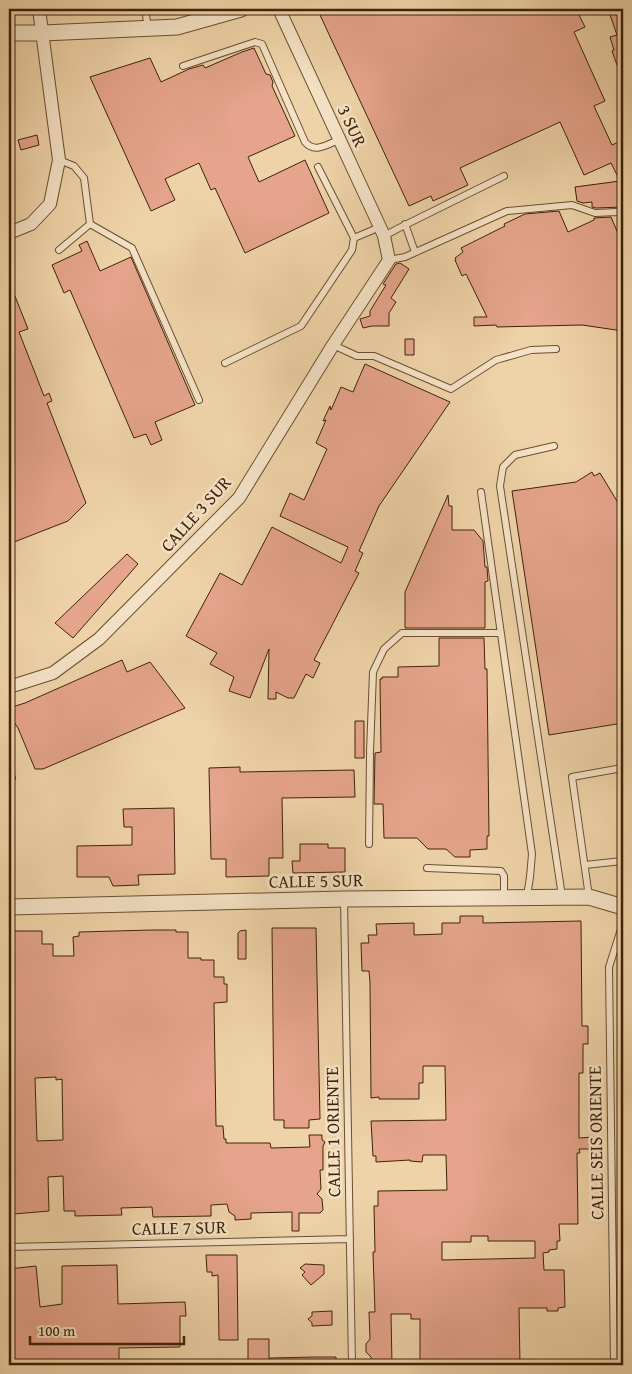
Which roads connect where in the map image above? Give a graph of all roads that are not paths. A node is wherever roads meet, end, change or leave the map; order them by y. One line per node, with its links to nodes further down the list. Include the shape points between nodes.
1 (39, 9): 7 (street)
2 (145, 9): 5 (lane)
3 (241, 9): 5 (street, via 177,27)
4 (279, 9): 9 (street, 3 SUR)
5 (148, 28): 7 (street)
6 (9, 32): 7 (street)
7 (43, 33): 10 (street)
8 (183, 66): 9 (lane, via 255,42 262,44 310,148 316,149)
9 (339, 140): 16 (street, 3 SUR)
10 (59, 160): 14 (lane, via 74,166 84,178); 17 (street, via 50,204 31,224)
11 (318, 167): 18 (lane)
12 (504, 176): 15 (lane)
13 (623, 215): 20 (lane, via 617,212 595,213 572,205 507,211)
14 (90, 224): 19 (lane); 25 (lane, via 132,248)
15 (405, 224): 16 (lane); 20 (lane)
16 (382, 232): 18 (lane); 21 (street, 3 SUR)
17 (9, 233)
18 (354, 238): 24 (lane, via 352,250 301,326)
19 (59, 250)
20 (416, 252): 21 (lane)
21 (388, 260): 22 (street, CALLE 3 SUR)
22 (333, 345): 23 (lane, via 357,356 374,356 451,389 496,360 531,350); 29 (street, CALLE 3 SUR, via 239,498 99,639 53,673)
23 (556, 349)
24 (225, 363)
25 (199, 400)
26 (554, 446): 37 (lane, via 515,456 503,467 500,486)
27 (481, 492): 28 (lane)
28 (500, 633): 33 (lane, via 402,633 384,649 373,672); 40 (lane, via 532,854)
29 (9, 687)
30 (9, 770): 31 (lane)
31 (12, 778)
32 (623, 790): 35 (lane, via 622,768 572,777)
33 (369, 844)
34 (623, 858): 35 (lane, via 622,862)
35 (585, 865): 38 (lane)
36 (427, 868): 39 (lane, via 500,871 504,876)
37 (562, 897): 38 (street, CALLE 5 SUR); 40 (street, CALLE 5 SUR)
38 (589, 897): 43 (street, CALLE 5 SUR)
39 (504, 898): 40 (street, CALLE 5 SUR); 41 (street, CALLE 5 SUR)
40 (526, 898)
41 (344, 899): 42 (street, CALLE 5 SUR); 45 (lane, CALLE 1 ORIENTE)
42 (9, 907)
43 (623, 907)
44 (623, 924): 48 (lane, CALLE SEIS ORIENTE, via 609,967)
45 (350, 1238): 46 (lane, CALLE 7 SUR); 47 (lane, CALLE 1 ORIENTE)
46 (9, 1247)
47 (352, 1365)
48 (614, 1365)

